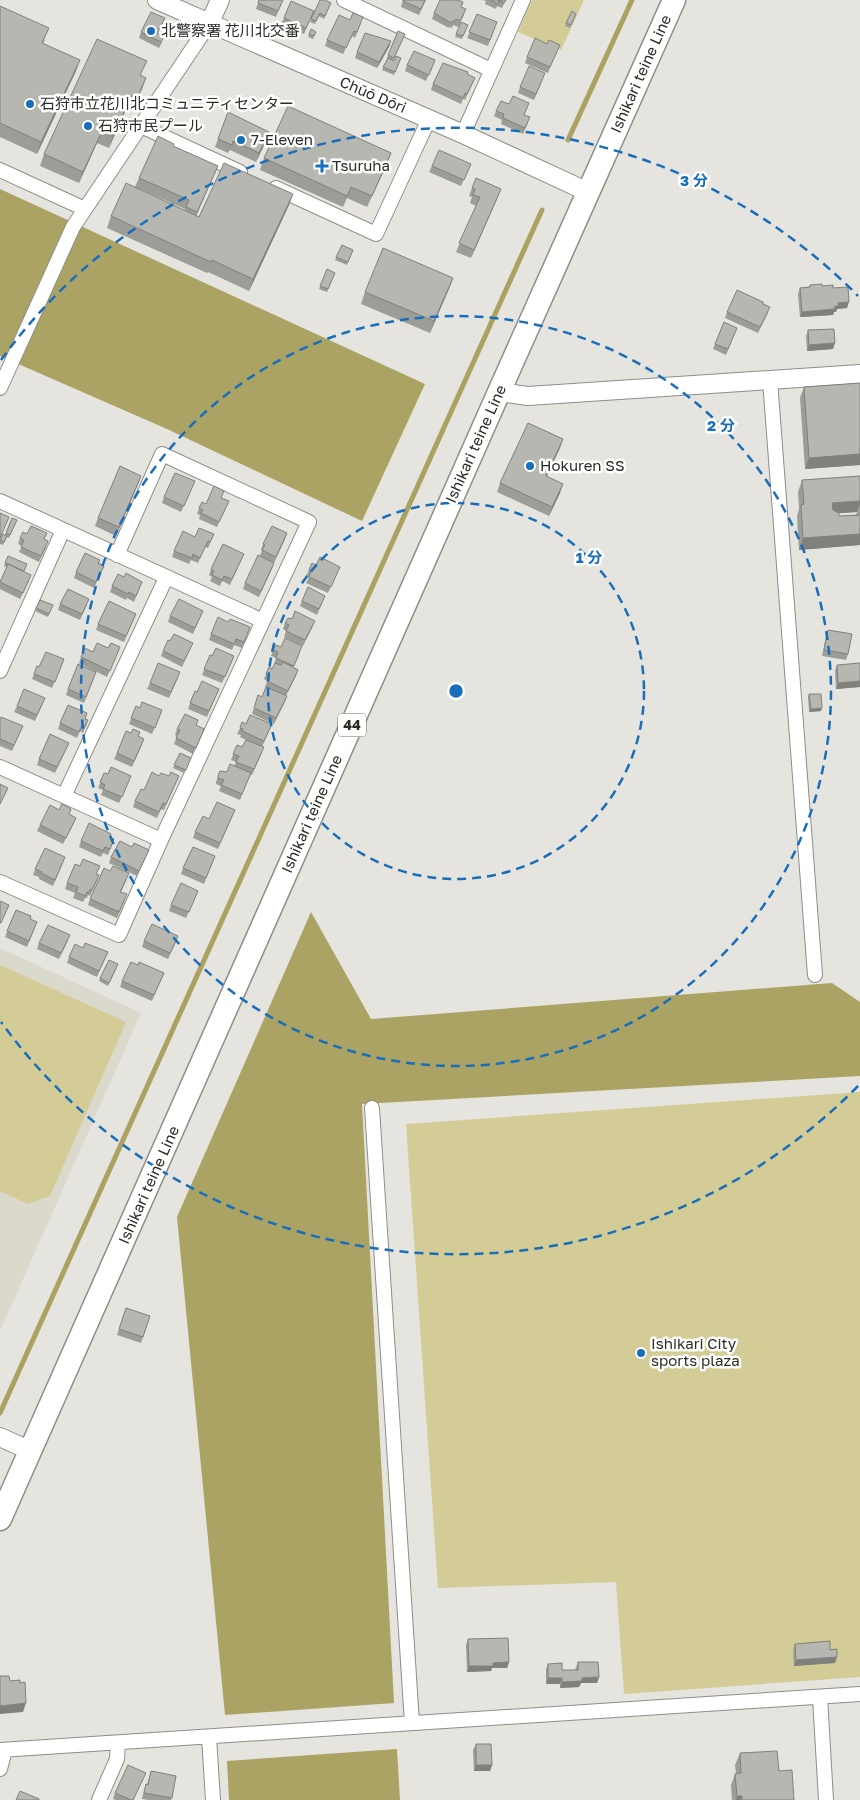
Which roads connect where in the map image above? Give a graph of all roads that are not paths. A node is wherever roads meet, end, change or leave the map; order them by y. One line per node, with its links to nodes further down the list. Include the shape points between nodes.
1 (157, 0): 6 (street, Chūō Dōri)
2 (220, 0): 6 (street)
3 (344, 0): 7 (street)
4 (523, 0): 7 (street)
5 (674, 0): 14 (main road, Ishikari teine Line / 44)
6 (209, 24): 8 (street, Chūō Dōri); 9 (street)
7 (491, 70): 10 (street)
8 (428, 119): 10 (street, Chūō Dōri); 13 (street, via 376,234)
9 (141, 126): 12 (street); 15 (street)
10 (463, 134): 14 (street, Chūō Dōri)
11 (0, 170): 15 (street)
12 (249, 176)
13 (268, 184)
14 (588, 192): 19 (main road, Ishikari teine Line / 44)
15 (85, 209): 18 (street, via 73,227)
16 (860, 374): 17 (street)
17 (770, 380): 19 (street, via 528,396); 30 (street)
18 (1, 384)
19 (499, 392): 33 (main road, Ishikari teine Line / 44)
20 (0, 501): 21 (street)
21 (63, 530): 22 (street); 25 (street)
22 (117, 555): 23 (street); 24 (street, via 162,454 308,522)
23 (166, 578): 24 (street); 27 (street)
24 (262, 621): 28 (street)
25 (0, 671)
26 (0, 767): 27 (street)
27 (64, 796): 28 (street)
28 (161, 840): 29 (street, via 119,936)
29 (0, 882)
30 (815, 975)
31 (372, 1108): 37 (street)
32 (2, 1438): 33 (street)
33 (31, 1452): 34 (main road, Ishikari teine Line / 44)
34 (0, 1519)
35 (860, 1694): 36 (street)
36 (820, 1696): 37 (street); 44 (street)
37 (412, 1723): 38 (street)
38 (209, 1737): 39 (street); 43 (street)
39 (118, 1743): 40 (street); 42 (street, via 117,1759)
40 (3, 1750): 41 (street)
41 (0, 1769)
42 (99, 1800)
43 (213, 1800)
44 (826, 1800)

